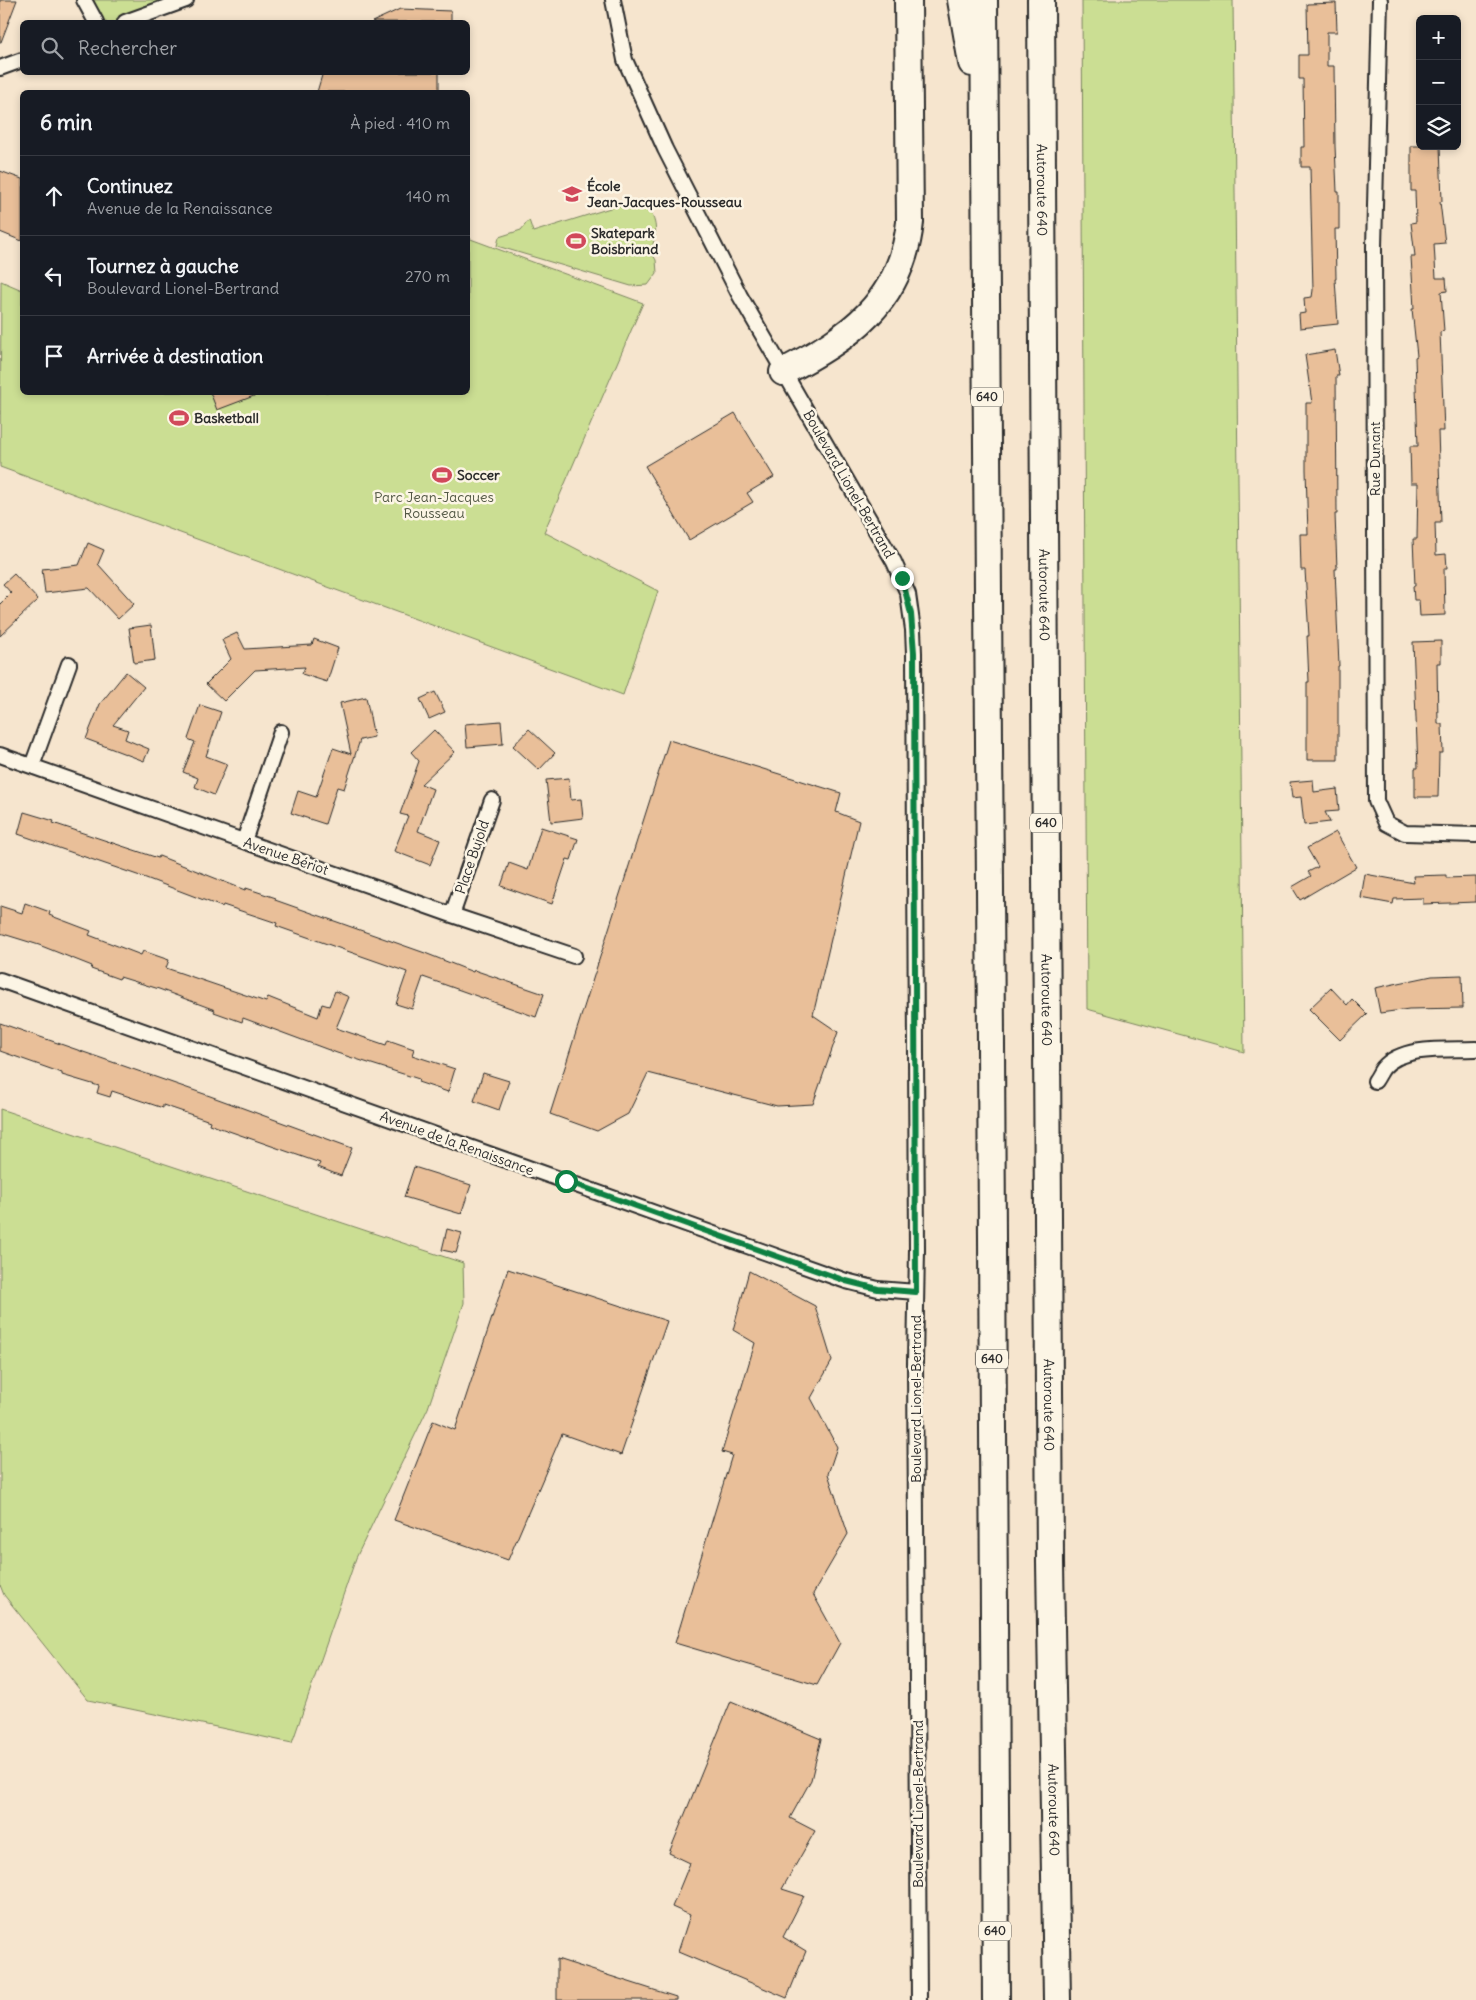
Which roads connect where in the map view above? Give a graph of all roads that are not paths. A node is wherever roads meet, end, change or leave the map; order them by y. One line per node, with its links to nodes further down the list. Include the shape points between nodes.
1 (84, 0): 9 (street)
2 (186, 0): 10 (street)
3 (613, 0): 14 (street, Boulevard Lionel-Bertrand, via 625,60 665,149)
4 (908, 0): 14 (highway, via 910,222 902,262 886,295 862,322 831,346)
5 (961, 0): 13 (highway)
6 (984, 0): 13 (highway, 640)
7 (1041, 0): 30 (highway, Autoroute 640 / 640, via 1050,1563)
8 (1380, 0): 20 (street, Rue Dunant, via 1374,246 1376,801 1386,823 1405,834)
9 (95, 20)
10 (131, 20)
11 (20, 61): 12 (street)
12 (0, 68)
13 (986, 148): 29 (highway, 640)
14 (783, 372): 27 (street, Boulevard Lionel-Bertrand, via 894,562 908,594 911,614 914,653)
15 (69, 664): 18 (street)
16 (281, 732): 21 (street)
17 (0, 754): 18 (street, Avenue Bériot)
18 (32, 766): 21 (street, Avenue Bériot)
19 (492, 800): 22 (street, Place Bujold)
20 (1476, 835)
21 (244, 841): 22 (street, Avenue Bériot)
22 (452, 915): 23 (street, Avenue Bériot)
23 (574, 956)
24 (0, 980): 27 (street, Avenue de la Renaissance, via 846,1281 878,1289)
25 (1476, 1049): 26 (street, via 1410,1052 1383,1068)
26 (1375, 1081)
27 (916, 1292): 28 (street, Boulevard Lionel-Bertrand)
28 (919, 2000)
29 (996, 2000)
30 (1057, 2000)

